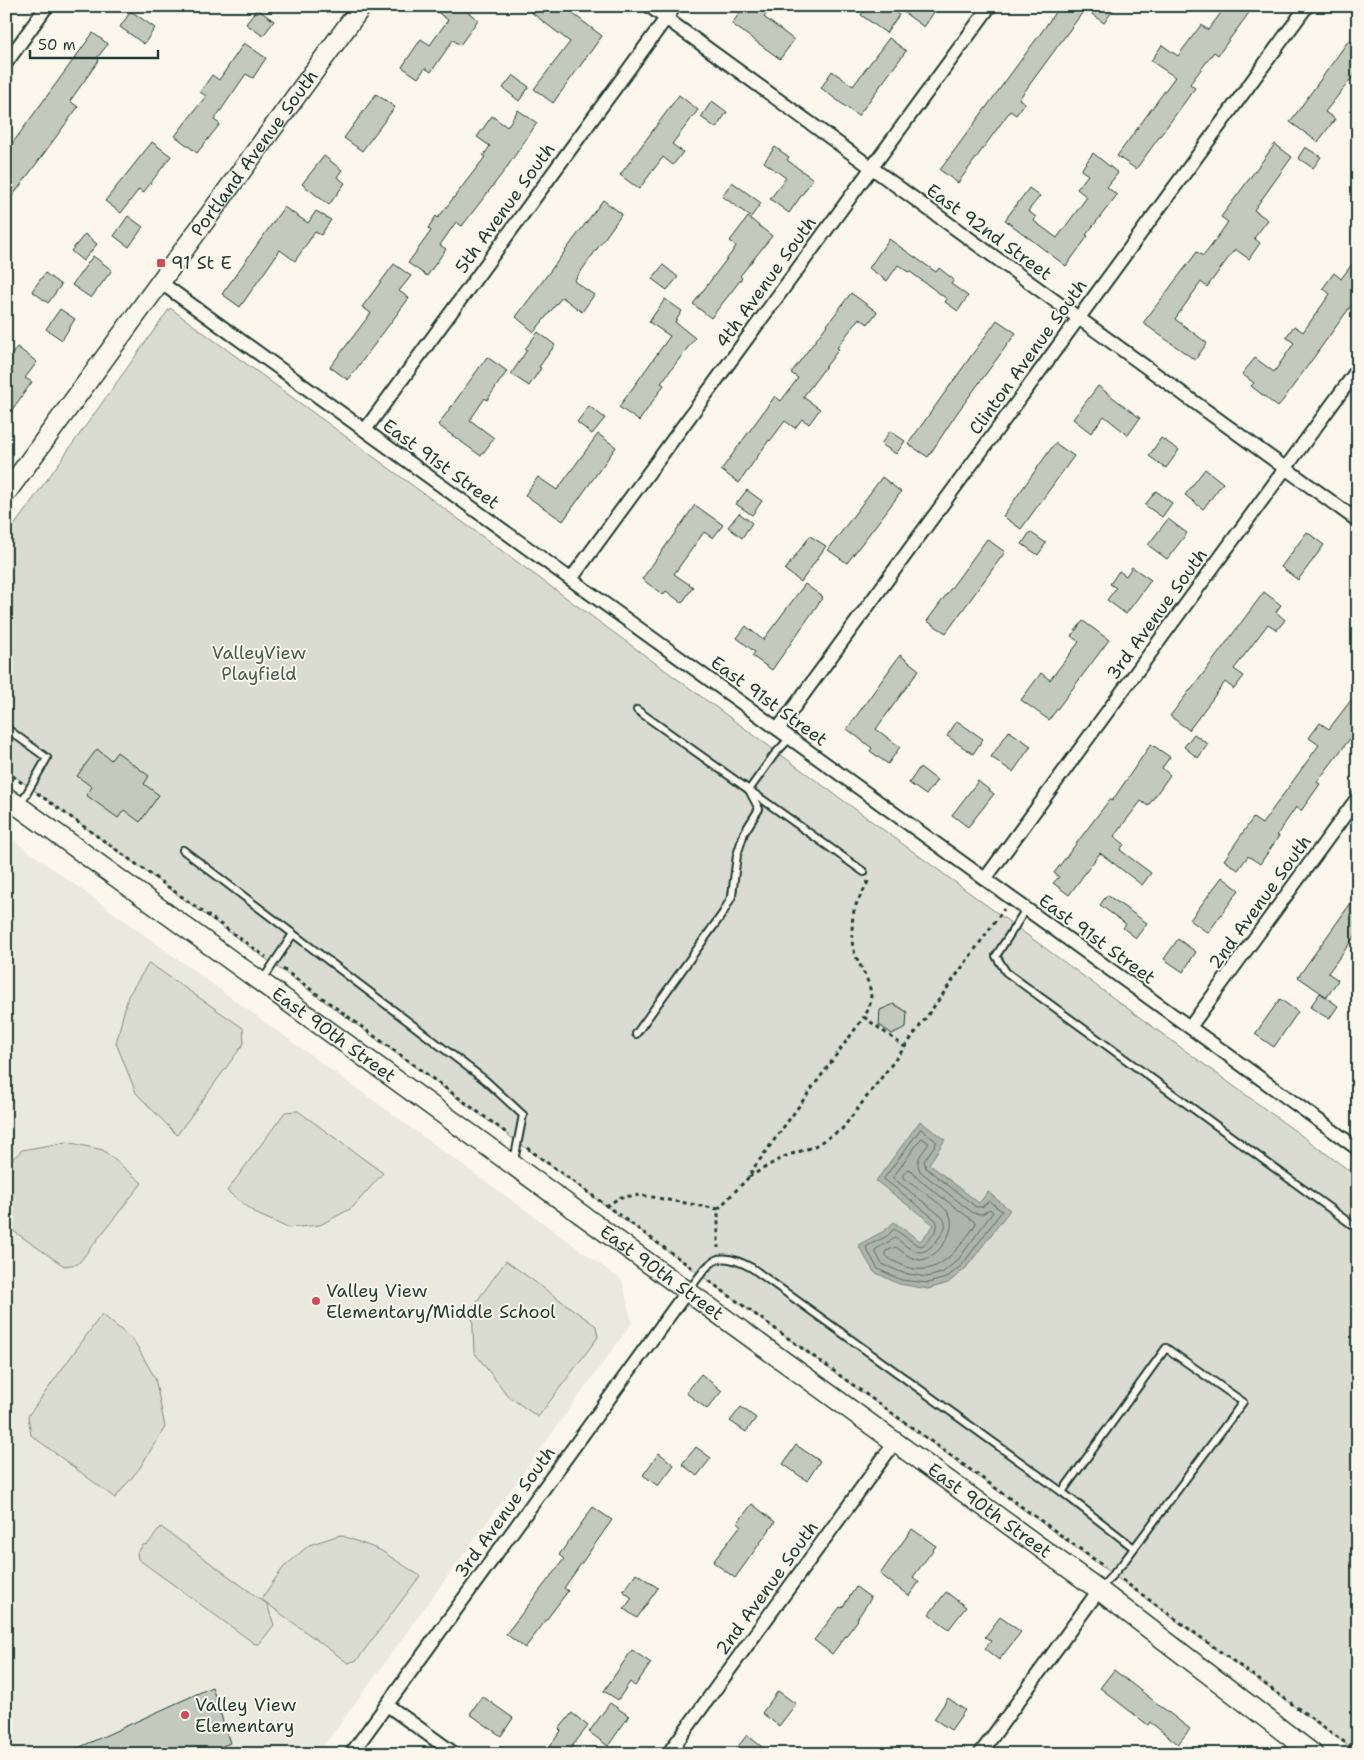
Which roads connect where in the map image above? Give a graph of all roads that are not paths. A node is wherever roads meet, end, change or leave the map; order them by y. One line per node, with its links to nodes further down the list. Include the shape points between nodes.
1 (47, 6): 8 (street)
2 (362, 6): 10 (street, Portland Avenue South)
3 (649, 6): 7 (street, East 92nd Street)
4 (674, 6): 7 (street, 5th Avenue South)
5 (990, 6): 9 (street, 4th Avenue South)
6 (1307, 6): 11 (street, Clinton Avenue South)
7 (666, 18): 9 (street, East 92nd Street); 13 (street, 5th Avenue South)
8 (6, 63)
9 (872, 168): 11 (street, East 92nd Street); 17 (street, 4th Avenue South)
10 (160, 282): 13 (street, East 91st Street); 15 (street, Portland Avenue South)
11 (1079, 318): 14 (street, East 92nd Street); 20 (street, Clinton Avenue South)
12 (1358, 369): 14 (street, 3rd Avenue South)
13 (364, 430): 17 (street, East 91st Street)
14 (1285, 468): 16 (street, East 92nd Street); 27 (street, 3rd Avenue South)
15 (6, 493)
16 (1358, 521)
17 (571, 579): 20 (street, East 91st Street)
18 (637, 710): 22 (lane)
19 (6, 728): 24 (lane, via 47,758 30,788)
20 (778, 729): 21 (street, East 91st Street)
21 (790, 738): 22 (lane); 27 (street, East 91st Street)
22 (749, 790): 26 (lane); 32 (lane, via 759,809 744,833 737,855 732,896)
23 (1358, 797): 31 (street, 2nd Avenue South)
24 (13, 802): 30 (street, East 90th Street)
25 (183, 850): 29 (lane)
26 (864, 872)
27 (985, 879): 28 (street, East 91st Street)
28 (1026, 909): 31 (street, East 91st Street); 35 (lane, via 996,956 1006,972)
29 (293, 934): 30 (lane); 34 (lane, via 485,1080 523,1115)
30 (261, 982): 34 (street, East 90th Street)
31 (1190, 1027): 33 (street, East 91st Street)
32 (636, 1034)
33 (1358, 1149)
34 (514, 1165): 36 (street, East 90th Street)
35 (1358, 1229)
36 (688, 1291): 37 (street, East 90th Street); 38 (lane, via 708,1264 718,1258 738,1260); 41 (street, 3rd Avenue South)
37 (896, 1442): 40 (street, East 90th Street); 45 (street, 2nd Avenue South)
38 (1062, 1492): 39 (lane); 39 (lane, via 1166,1348 1243,1402)
39 (1134, 1548): 40 (lane)
40 (1099, 1590): 42 (street, East 90th Street); 46 (street)
41 (387, 1705): 43 (street, 3rd Avenue South); 44 (street)
42 (1305, 1752)
43 (351, 1754)
44 (455, 1754)
45 (668, 1754)
46 (980, 1754)

